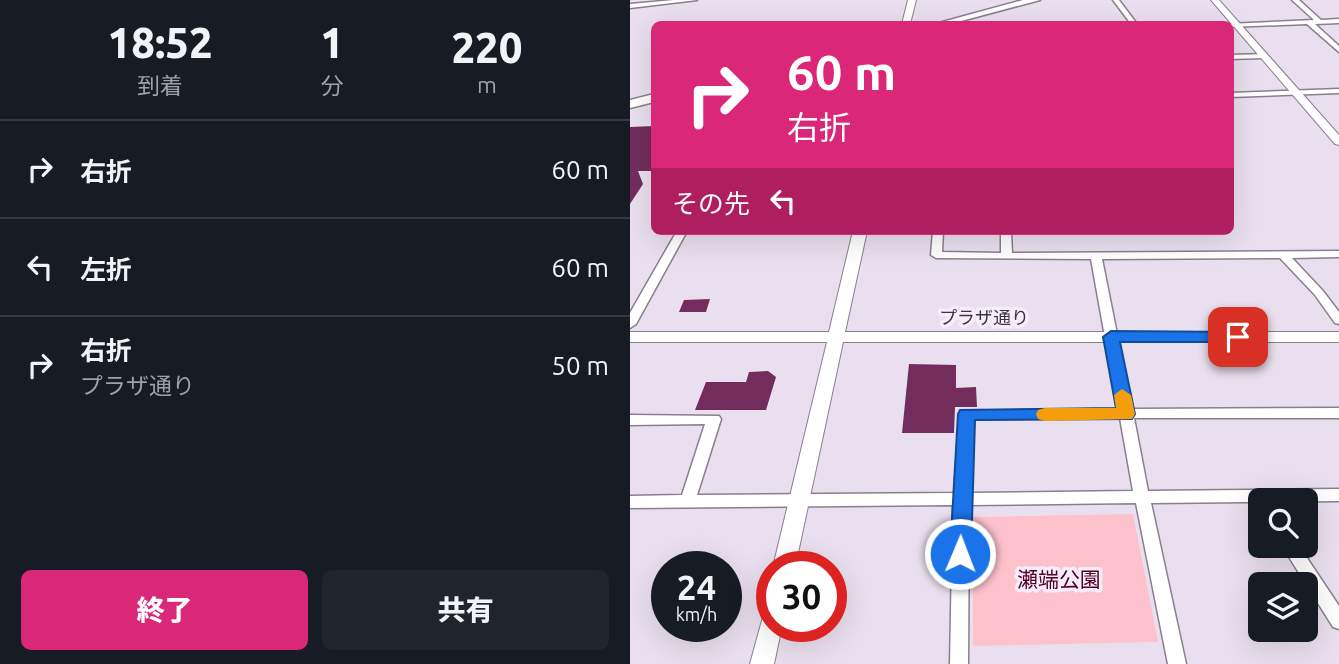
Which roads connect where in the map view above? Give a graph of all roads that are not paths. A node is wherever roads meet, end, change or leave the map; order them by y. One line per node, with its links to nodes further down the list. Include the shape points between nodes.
1 (694, 0): 7 (street)
2 (912, 0): 8 (street)
3 (1035, 0): 9 (main road)
4 (1116, 0): 10 (street)
5 (1215, 0): 11 (street)
6 (1295, 0): 14 (street)
7 (630, 6)
8 (907, 21)
9 (952, 21)
10 (1132, 21)
11 (1231, 21)
12 (1339, 21): 14 (street)
13 (1309, 22): 14 (street); 15 (street); 16 (street)
14 (1320, 22)
15 (1234, 25): 17 (street)
16 (1339, 50)
17 (1263, 55): 18 (street); 20 (street)
18 (1234, 57)
19 (1339, 91): 20 (street)
20 (1296, 93): 21 (street); 24 (street)
21 (1234, 95)
22 (651, 99): 23 (main road)
23 (630, 104)
24 (1339, 142)
25 (680, 235): 34 (street)
26 (859, 235): 36 (street)
27 (938, 235): 31 (street, via 936,255)
28 (1006, 235): 31 (street)
29 (1283, 254): 30 (street); 32 (street); 33 (street)
30 (1339, 254)
31 (1007, 256): 32 (street)
32 (1096, 256): 37 (street)
33 (1339, 320)
34 (630, 324)
35 (630, 337): 36 (street, プラザ通り)
36 (836, 337): 37 (street, プラザ通り); 47 (street)
37 (1111, 337): 38 (street, プラザ通り); 40 (street)
38 (1339, 337)
39 (1339, 413): 40 (street)
40 (1126, 414): 44 (street); 46 (street, via 967,414)
41 (630, 420): 49 (street, via 713,419)
42 (1339, 495): 43 (street)
43 (1318, 496)
44 (1142, 497): 45 (street); 46 (street); 56 (street)
45 (1248, 498)
46 (961, 499): 47 (street); 55 (street)
47 (799, 500): 49 (street); 50 (street)
48 (630, 502): 49 (street)
49 (687, 502)
50 (788, 551)
51 (1298, 558): 52 (street)
52 (1339, 621)
53 (767, 642): 54 (street)
54 (762, 664)
55 (959, 664)
56 (1177, 664)

